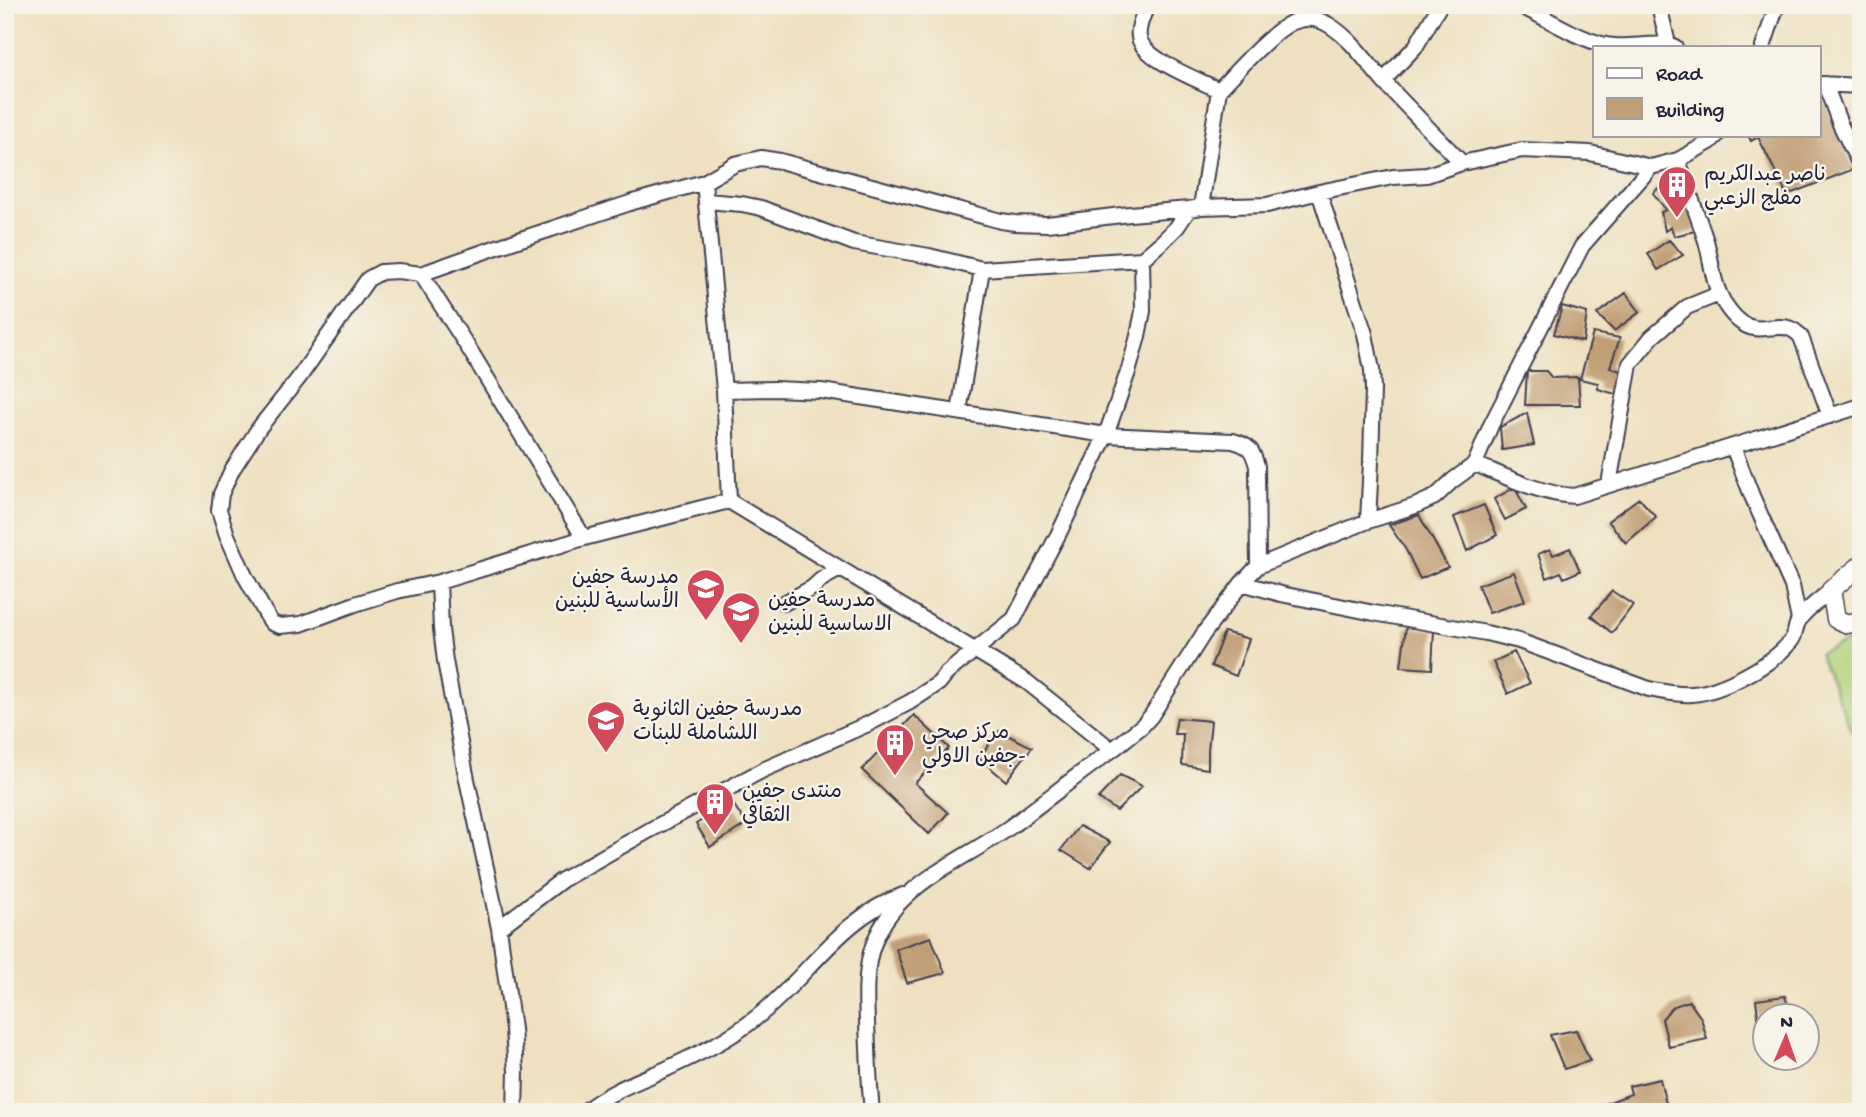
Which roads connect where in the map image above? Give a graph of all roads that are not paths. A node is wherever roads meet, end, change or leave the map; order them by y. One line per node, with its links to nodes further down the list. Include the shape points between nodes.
1 (1147, 5): 11 (street, via 1139,28 1147,52)
2 (1440, 5): 8 (street, via 1416,46)
3 (1518, 5): 6 (street, via 1598,43)
4 (1659, 5): 6 (street)
5 (1777, 5): 7 (street)
6 (1671, 46)
7 (1763, 46)
8 (1383, 81): 11 (street, via 1348,40 1329,25 1306,18 1275,33); 14 (street)
9 (1822, 84): 10 (street); 16 (street)
10 (1861, 86)
11 (1219, 90): 20 (street)
12 (1716, 136): 13 (street)
13 (1678, 160): 15 (street); 24 (street)
14 (1462, 163): 15 (street, via 1522,149 1590,153); 18 (street, via 1427,175)
15 (1651, 167): 31 (street, via 1582,246)
16 (1861, 167)
17 (705, 182): 19 (street); 20 (street, via 735,164 761,158 1015,223 1047,224); 23 (street)
18 (1319, 192): 20 (street, via 1268,205); 34 (street, via 1365,334 1372,370)
19 (706, 201): 22 (street, via 761,208 853,243); 25 (street)
20 (1195, 208): 21 (street)
21 (1142, 258): 22 (street); 29 (street, via 1143,311 1138,336)
22 (982, 268): 27 (street)
23 (421, 274): 35 (street); 39 (street, via 381,272 368,279 232,470 219,510 245,576 267,616 280,626 301,624)
24 (1719, 294): 28 (street, via 1748,327 1795,330); 32 (street, via 1687,307 1652,337 1630,365)
25 (724, 390): 27 (street, via 821,391); 33 (street)
26 (1861, 406): 28 (street)
27 (959, 412): 29 (street)
28 (1830, 415): 30 (street)
29 (1106, 435): 37 (street, via 1247,445 1257,466); 45 (street, via 1014,619)
30 (1733, 447): 32 (street); 44 (street, via 1792,586)
31 (1475, 464): 32 (street, via 1560,495 1574,496); 34 (street, via 1435,497)
32 (1609, 484)
33 (729, 501): 35 (street); 38 (street)
34 (1368, 521): 37 (street)
35 (584, 538): 39 (street)
36 (1861, 565): 41 (street)
37 (1258, 566): 40 (street)
38 (840, 569): 42 (street); 45 (street)
39 (439, 582): 48 (street, via 445,661)
40 (1242, 583): 44 (street, via 1519,641 1649,689 1678,694 1710,691 1759,668 1793,639); 46 (street, via 1151,716)
41 (1830, 590): 43 (street, via 1836,619 1848,624); 44 (street)
42 (784, 603)
43 (1861, 620)
44 (1799, 621)
45 (975, 650): 46 (street, via 1027,682); 48 (street, via 910,702 763,770 650,830 562,880)
46 (1112, 750): 47 (street, via 1007,829)
47 (907, 894): 50 (street, via 852,924 783,995 738,1032 612,1092); 51 (street, via 884,921 870,953 867,1011)
48 (499, 928): 49 (street, via 515,1050)
49 (515, 1112)
50 (584, 1112)
51 (872, 1112)

